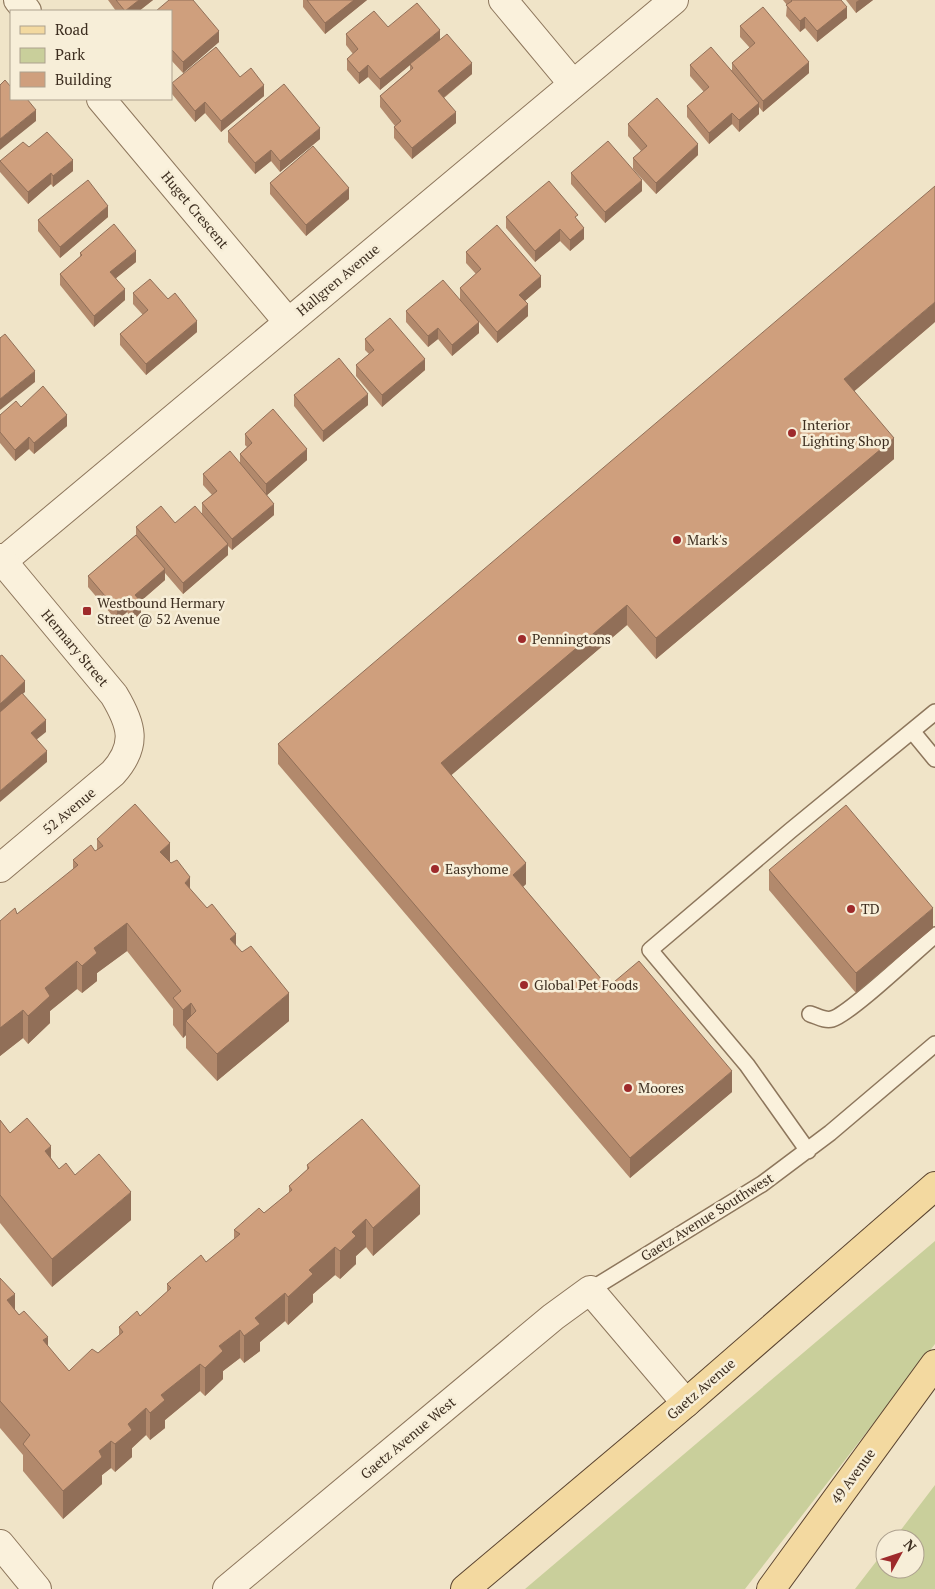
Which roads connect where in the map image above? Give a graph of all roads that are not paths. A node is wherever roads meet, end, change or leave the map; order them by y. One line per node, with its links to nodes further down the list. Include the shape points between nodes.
1 (18, 0): 4 (street)
2 (503, 0): 5 (street)
3 (674, 0): 5 (street, Hallgren Avenue)
4 (26, 10)
5 (572, 84): 7 (street, Hallgren Avenue)
6 (102, 100): 7 (street, Huget Crescent)
7 (288, 322): 8 (street, Hallgren Avenue)
8 (1, 559): 11 (street, Hermary Street, via 114,695 128,723)
9 (935, 712): 10 (lane)
10 (912, 731): 12 (lane); 17 (lane, via 650,950 747,1065)
11 (130, 748): 13 (street, 52 Avenue, via 114,773)
12 (935, 759)
13 (0, 868)
14 (935, 935): 15 (lane, via 833,1019)
15 (810, 1014)
16 (935, 1044): 17 (lane, Gaetz Avenue Southwest)
17 (808, 1151): 19 (lane, Gaetz Avenue Southwest, via 762,1184)
18 (935, 1186): 21 (main road, Gaetz Avenue)
19 (590, 1290): 21 (street); 24 (street, Gaetz Avenue West, via 553,1317)
20 (935, 1364): 26 (main road, 49 Avenue)
21 (686, 1403): 25 (main road, Gaetz Avenue)
22 (0, 1544): 23 (street)
23 (37, 1589)
24 (227, 1589)
25 (465, 1589)
26 (771, 1589)

